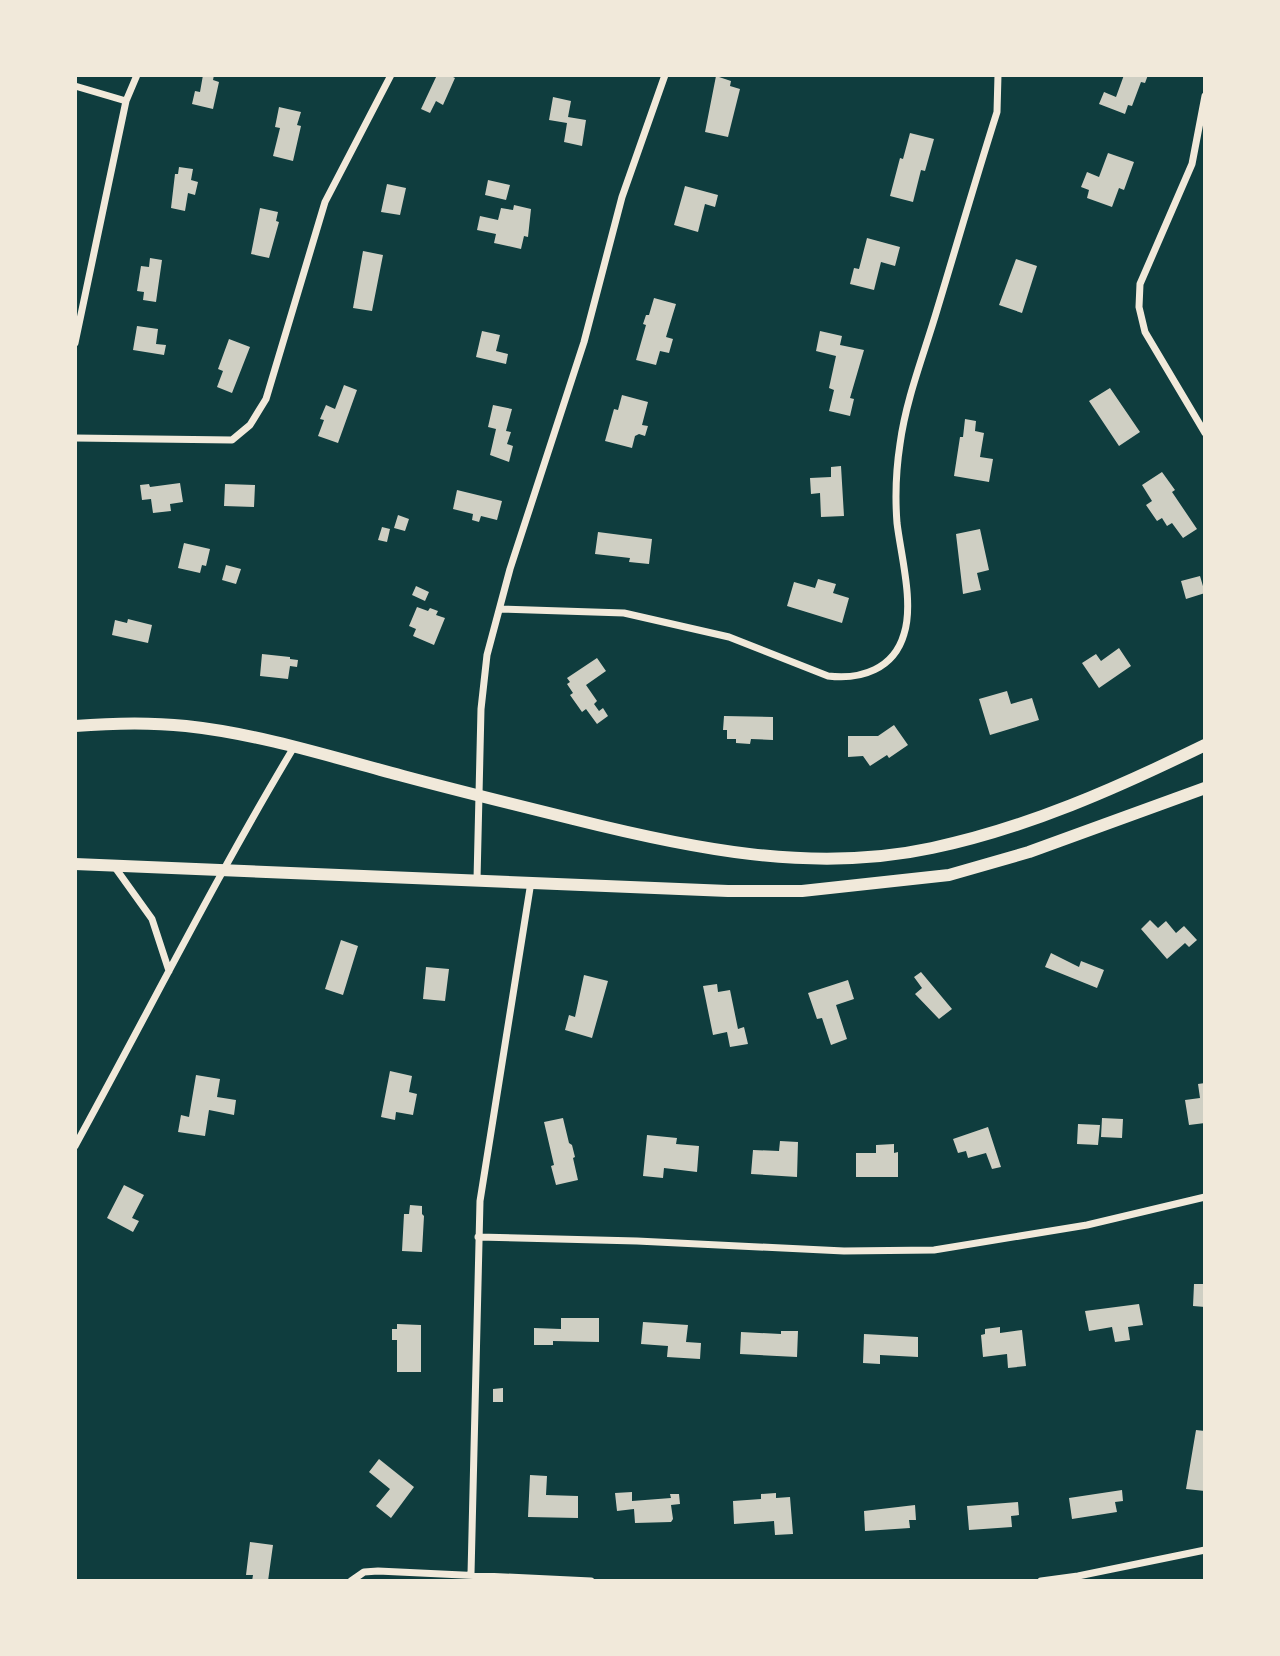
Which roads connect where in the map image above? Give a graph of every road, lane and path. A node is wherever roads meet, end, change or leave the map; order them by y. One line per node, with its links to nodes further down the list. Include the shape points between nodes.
1 (137, 75): 7 (street)
2 (391, 75): 10 (street, via 325,202 267,399 250,425 232,440)
3 (665, 75): 11 (street, via 622,197 584,342)
4 (998, 75): 11 (street, via 997,112 900,441 897,522 907,617 904,636 883,667 846,678 828,676 729,636 624,613)
5 (75, 86): 7 (street)
6 (1205, 96): 9 (street, via 1192,164 1140,284 1139,307 1144,332)
7 (126, 101): 8 (street)
8 (75, 343)
9 (1205, 433)
10 (75, 438)
11 (501, 609): 16 (street, via 483,675)
12 (75, 726): 14 (highway, via 184,726)
13 (1205, 745): 16 (highway, via 1136,779 1033,820 931,848 859,856 742,855)
14 (294, 747): 16 (highway); 19 (street)
15 (1205, 788): 21 (highway, via 1029,852 949,875 802,891)
16 (480, 797): 20 (street)
17 (75, 864): 18 (highway)
18 (113, 866): 19 (highway); 22 (street, via 152,919)
19 (223, 870): 20 (highway); 22 (street)
20 (477, 880): 21 (highway)
21 (531, 882): 25 (street)
22 (169, 971): 23 (street)
23 (75, 1146)
24 (1205, 1197): 25 (street, via 1087,1225 934,1250 844,1251)
25 (478, 1237): 27 (street)
26 (1205, 1550): 30 (street)
27 (471, 1574): 28 (street, via 378,1571 364,1572); 29 (street)
28 (351, 1581)
29 (591, 1581)
30 (1041, 1581)

